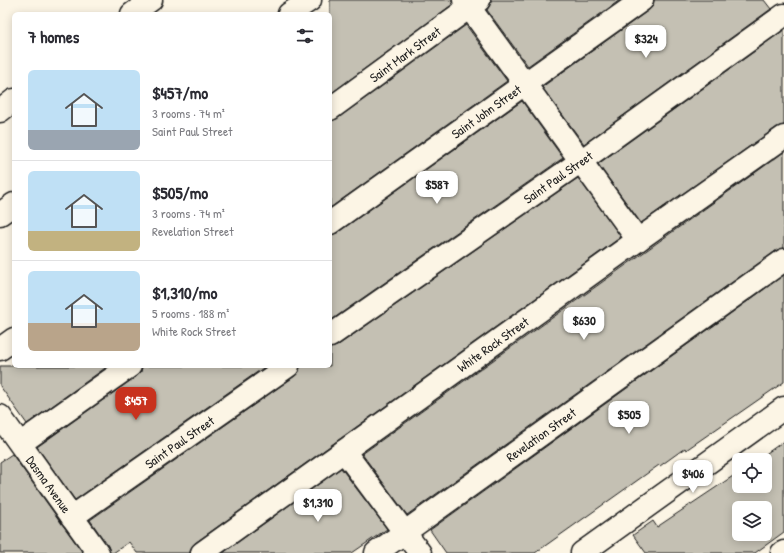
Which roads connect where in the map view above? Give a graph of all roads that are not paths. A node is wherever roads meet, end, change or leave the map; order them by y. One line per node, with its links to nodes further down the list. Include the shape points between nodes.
1 (151, 0): 5 (street)
2 (310, 0): 6 (street)
3 (642, 0): 8 (street, Saint John Street)
4 (471, 2): 8 (street); 10 (street, Saint Mark Street)
5 (135, 12)
6 (292, 12)
7 (784, 15): 13 (street, Saint Paul Street)
8 (525, 84): 13 (street); 16 (street, Saint John Street)
9 (12, 102): 11 (street)
10 (332, 107)
11 (0, 111)
12 (784, 137): 17 (street, White Rock Street)
13 (581, 161): 17 (street); 19 (street, Saint Paul Street)
14 (12, 205): 15 (street)
15 (0, 214)
16 (332, 222)
17 (638, 240): 27 (street, White Rock Street)
18 (784, 260): 29 (street, Revelation Street)
19 (332, 335)
20 (12, 340): 21 (street)
21 (0, 349)
22 (127, 368): 26 (street)
23 (285, 368): 28 (street, Saint Paul Street)
24 (784, 408): 34 (street)
25 (0, 416): 26 (street, Dasma Avenue)
26 (21, 444): 28 (street, Dasma Avenue)
27 (344, 451): 29 (street); 31 (street, White Rock Street)
28 (72, 517): 30 (street, Dasma Avenue)
29 (404, 533): 32 (street, Revelation Street); 33 (street)
30 (98, 553)
31 (202, 553)
32 (376, 553)
33 (420, 553)
34 (582, 553)

